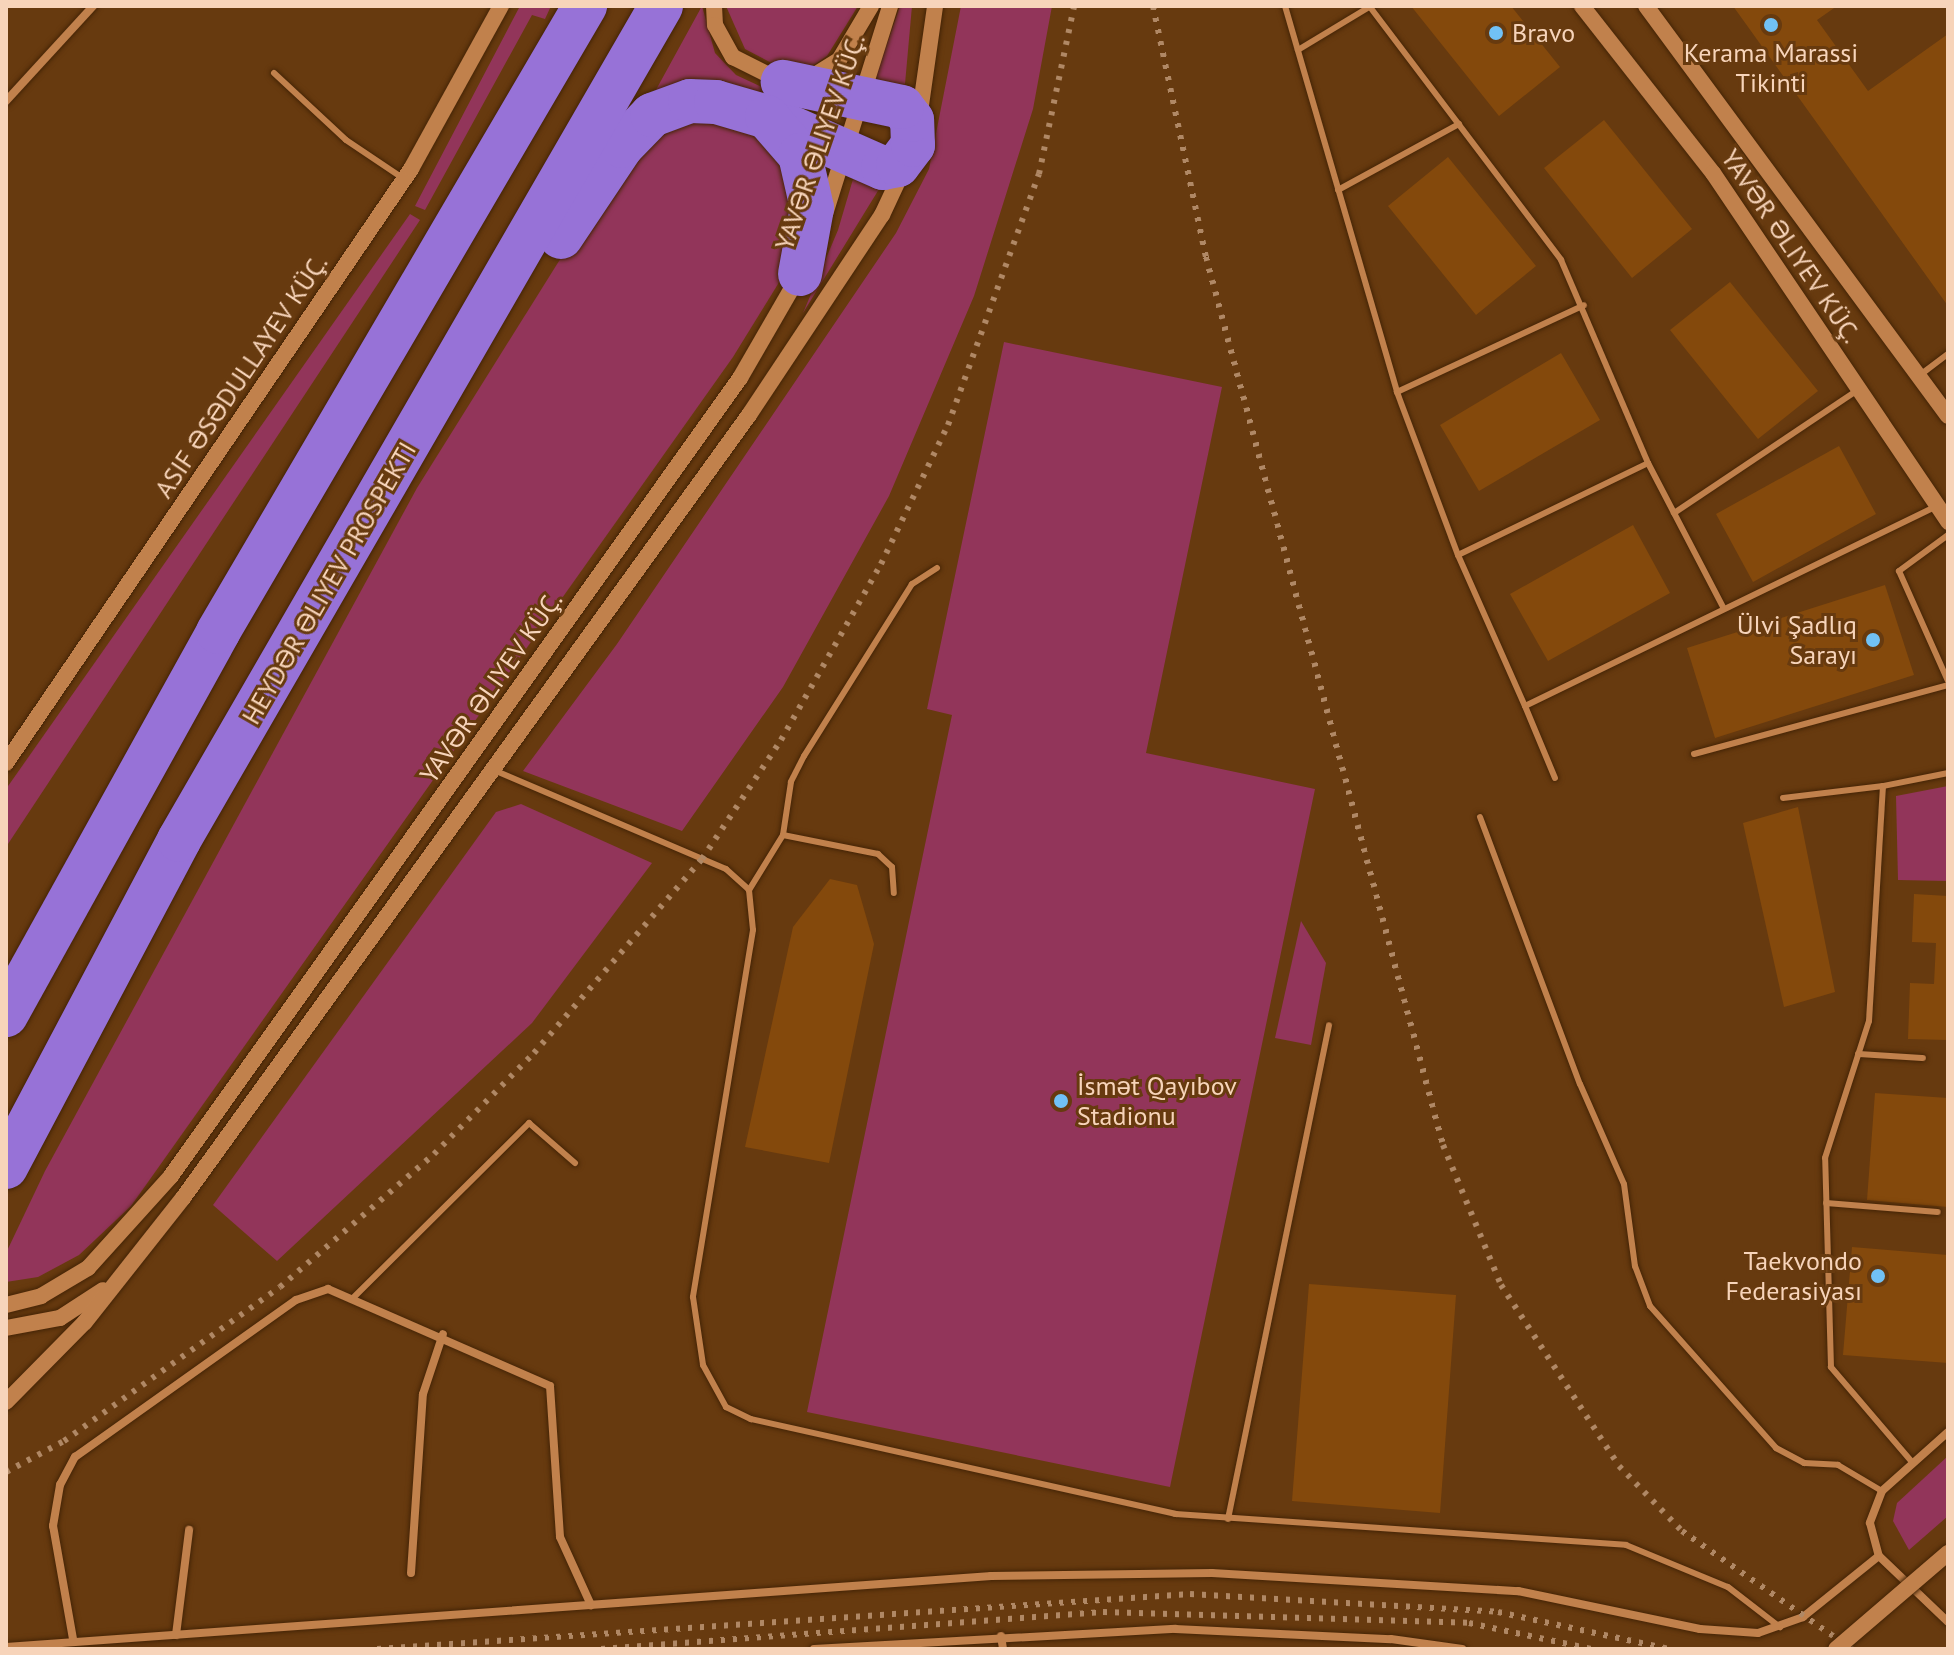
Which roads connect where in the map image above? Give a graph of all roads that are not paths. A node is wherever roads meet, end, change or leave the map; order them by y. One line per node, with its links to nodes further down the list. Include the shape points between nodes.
1 (93, 6): 17 (street)
2 (501, 6): 21 (main road, ASIF ƏSƏDULLAYEV KÜÇ.)
3 (585, 6): 52 (highway, via 218,632)
4 (661, 6): 37 (highway, HEYDƏR ƏLIYEV PROSPEKTI)
5 (714, 6): 16 (main road, via 715,25 733,57)
6 (871, 6): 16 (main road, via 839,60)
7 (890, 6): 15 (main road, YAVƏR ƏLIYEV KÜÇ.)
8 (935, 6): 19 (main road, YAVƏR ƏLIYEV KÜÇ.)
9 (1285, 6): 13 (lane)
10 (1371, 6): 13 (lane); 18 (lane)
11 (1582, 6): 27 (main road, YAVƏR ƏLIYEV KÜÇ., via 1713,173)
12 (1646, 6): 26 (main road, YAVƏR ƏLIYEV KÜÇ.)
13 (1298, 50): 22 (lane)
14 (274, 73): 21 (lane, via 346,140)
15 (861, 95): 16 (highway); 19 (highway, via 907,112); 20 (main road, YAVƏR ƏLIYEV KÜÇ.)
16 (775, 100): 20 (highway); 23 (highway, via 807,172 812,208); 37 (highway, via 743,106 690,101 652,115 635,131)
17 (6, 101)
18 (1459, 124): 22 (lane); 24 (lane, via 1561,260)
19 (913, 145): 20 (highway, via 890,168); 43 (main road, YAVƏR ƏLIYEV KÜÇ., via 882,215 793,352)
20 (844, 153): 23 (main road, YAVƏR ƏLIYEV KÜÇ.)
21 (404, 179): 42 (main road, ASIF ƏSƏDULLAYEV KÜÇ.)
22 (1338, 190): 28 (lane)
23 (800, 274): 62 (main road, YAVƏR ƏLIYEV KÜÇ., via 740,378 171,1176 88,1268 41,1296)
24 (1584, 305): 28 (lane); 30 (lane)
25 (1948, 354): 26 (lane)
26 (1920, 375): 29 (main road, YAVƏR ƏLIYEV KÜÇ.)
27 (1859, 389): 31 (main road, YAVƏR ƏLIYEV KÜÇ.); 32 (lane)
28 (1397, 392): 35 (lane)
29 (1946, 408)
30 (1648, 463): 32 (lane); 35 (lane)
31 (1938, 505): 33 (main road, YAVƏR ƏLIYEV KÜÇ.); 38 (lane)
32 (1674, 513): 38 (lane)
33 (1948, 522)
34 (1948, 535): 39 (lane, via 1899,571)
35 (1458, 555): 40 (lane)
36 (937, 568): 49 (lane, via 912,584 804,756 791,782)
37 (332, 577): 57 (highway, HEYDƏR ƏLIYEV PROSPEKTI, via 179,840)
38 (1723, 607): 40 (lane)
39 (1948, 683): 41 (lane)
40 (1525, 706): 45 (lane)
41 (1694, 754)
42 (6, 763)
43 (493, 769): 50 (lane, via 726,869); 60 (main road, YAVƏR ƏLIYEV KÜÇ.)
44 (1948, 773): 46 (lane)
45 (1555, 778)
46 (1883, 786): 47 (lane); 54 (lane, via 1872,1000)
47 (1783, 798)
48 (1480, 817): 68 (lane, via 1580,1084 1624,1184 1635,1266 1650,1306 1776,1448 1804,1463 1838,1465)
49 (783, 835): 50 (lane); 51 (lane, via 878,854 892,867)
50 (749, 890): 69 (lane, via 753,930 693,1297 696,1343 710,1386 726,1407 751,1419 1175,1514)
51 (894, 893)
52 (6, 1015)
53 (1329, 1025): 69 (lane)
54 (1858, 1054): 55 (lane); 58 (lane, via 1825,1158)
55 (1923, 1058)
56 (575, 1163): 61 (lane, via 529,1123)
57 (6, 1167)
58 (1826, 1203): 59 (lane); 67 (lane, via 1831,1367)
59 (1938, 1212)
60 (121, 1278): 63 (main road, via 60,1318); 65 (main road)
61 (354, 1297): 64 (street); 79 (street, via 310,1291 75,1457 60,1485 53,1526)
62 (6, 1305)
63 (6, 1328)
64 (443, 1334): 73 (street, via 423,1394); 74 (street, via 550,1386 560,1537)
65 (6, 1402)
66 (1948, 1432): 67 (street)
67 (1912, 1462): 68 (street)
68 (1882, 1491): 72 (street, via 1870,1523)
69 (1228, 1519): 76 (lane, via 1626,1545 1728,1587)
70 (189, 1530): 77 (street)
71 (1948, 1553): 84 (main road, bridge)
72 (1879, 1556): 75 (street); 76 (street, via 1803,1617)
73 (411, 1573)
74 (591, 1605): 76 (street, via 991,1576 1212,1573 1518,1591 1732,1634); 77 (street)
75 (1948, 1622)
76 (1780, 1627)
77 (176, 1635): 79 (street)
78 (1001, 1636): 81 (street); 82 (street); 83 (street, via 1175,1629 1391,1639)
79 (73, 1639): 80 (street)
80 (6, 1647)
81 (814, 1649)
82 (1003, 1649)
83 (1462, 1649)
84 (1836, 1649)

